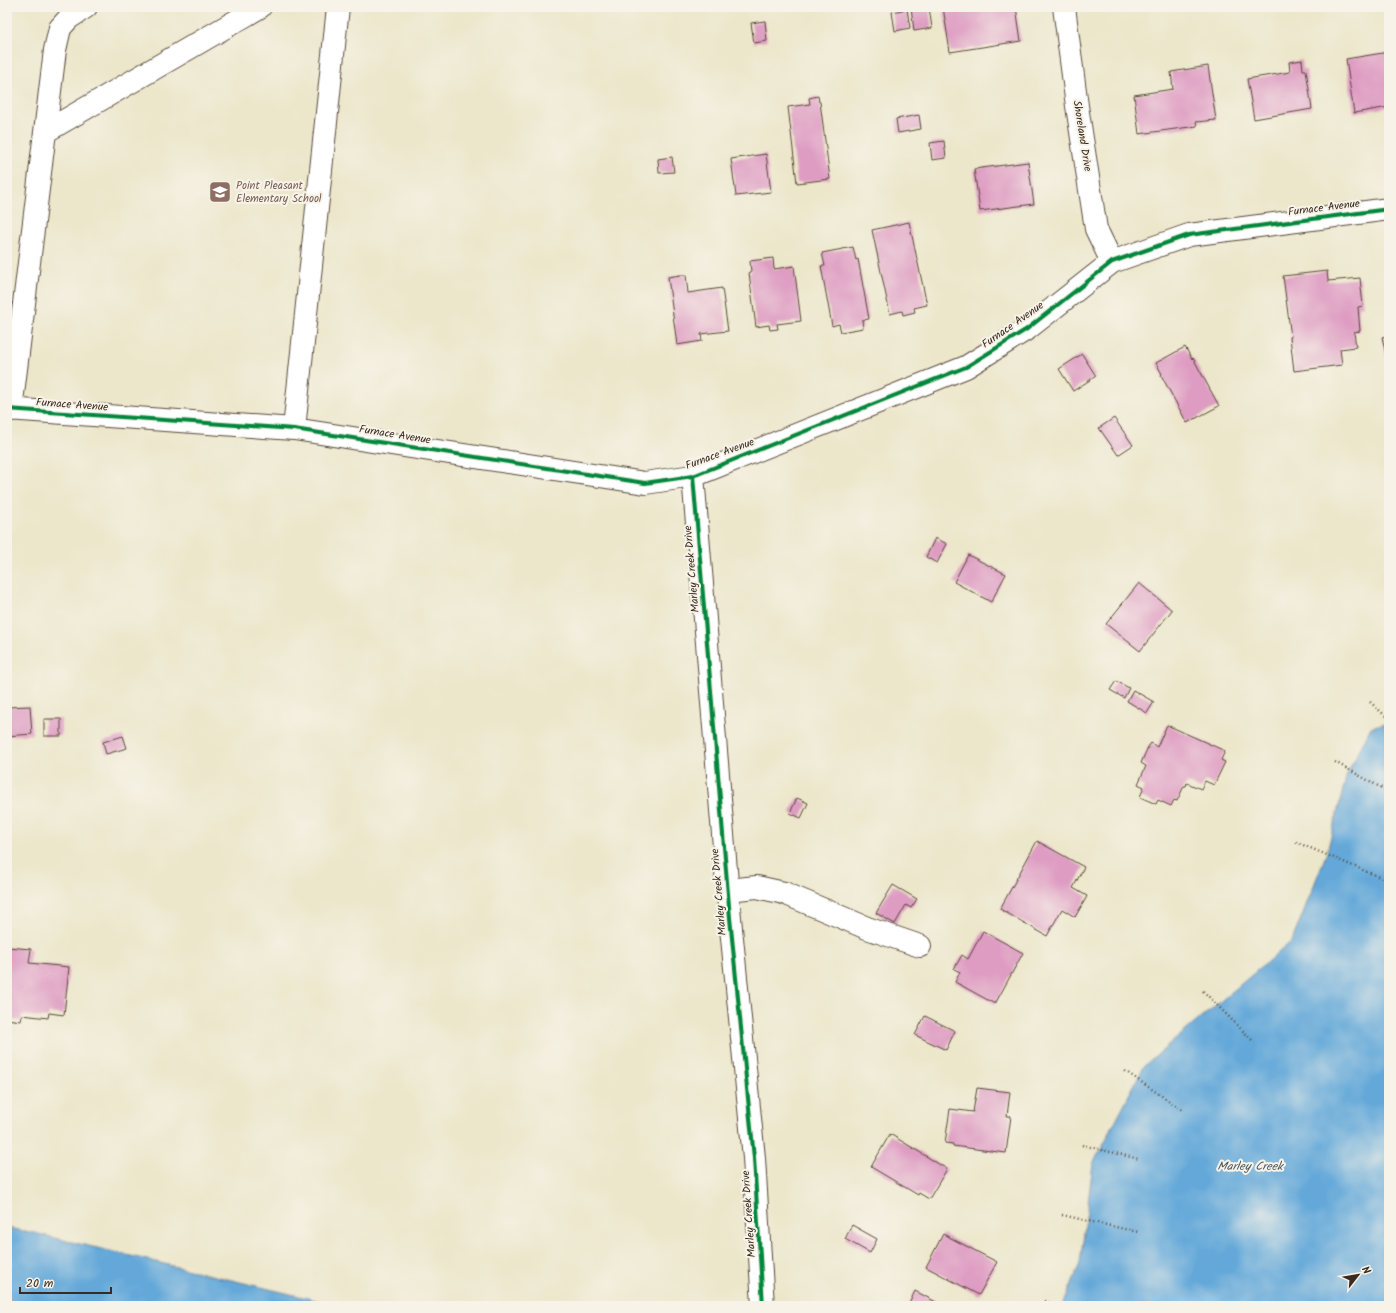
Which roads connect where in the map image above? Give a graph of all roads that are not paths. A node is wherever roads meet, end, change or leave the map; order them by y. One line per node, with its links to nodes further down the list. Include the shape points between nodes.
1 (86, 7): 5 (street, via 69,18 60,28)
2 (260, 7): 5 (street)
3 (338, 7): 9 (street)
4 (1064, 7): 7 (street, Shoreland Drive, via 1096,229)
5 (45, 132): 8 (street)
6 (1389, 209): 7 (street, Furnace Avenue, via 1188,235)
7 (1112, 262): 10 (street, Furnace Avenue, via 1027,329 966,367)
8 (9, 409): 9 (street, Furnace Avenue)
9 (294, 429): 10 (street, Furnace Avenue, via 645,483)
10 (693, 476): 11 (street, Marley Creek Drive)
11 (727, 890): 12 (street, via 757,887 784,893 867,928); 13 (street, Marley Creek Drive, via 754,1158)
12 (920, 946)
13 (763, 1306)

